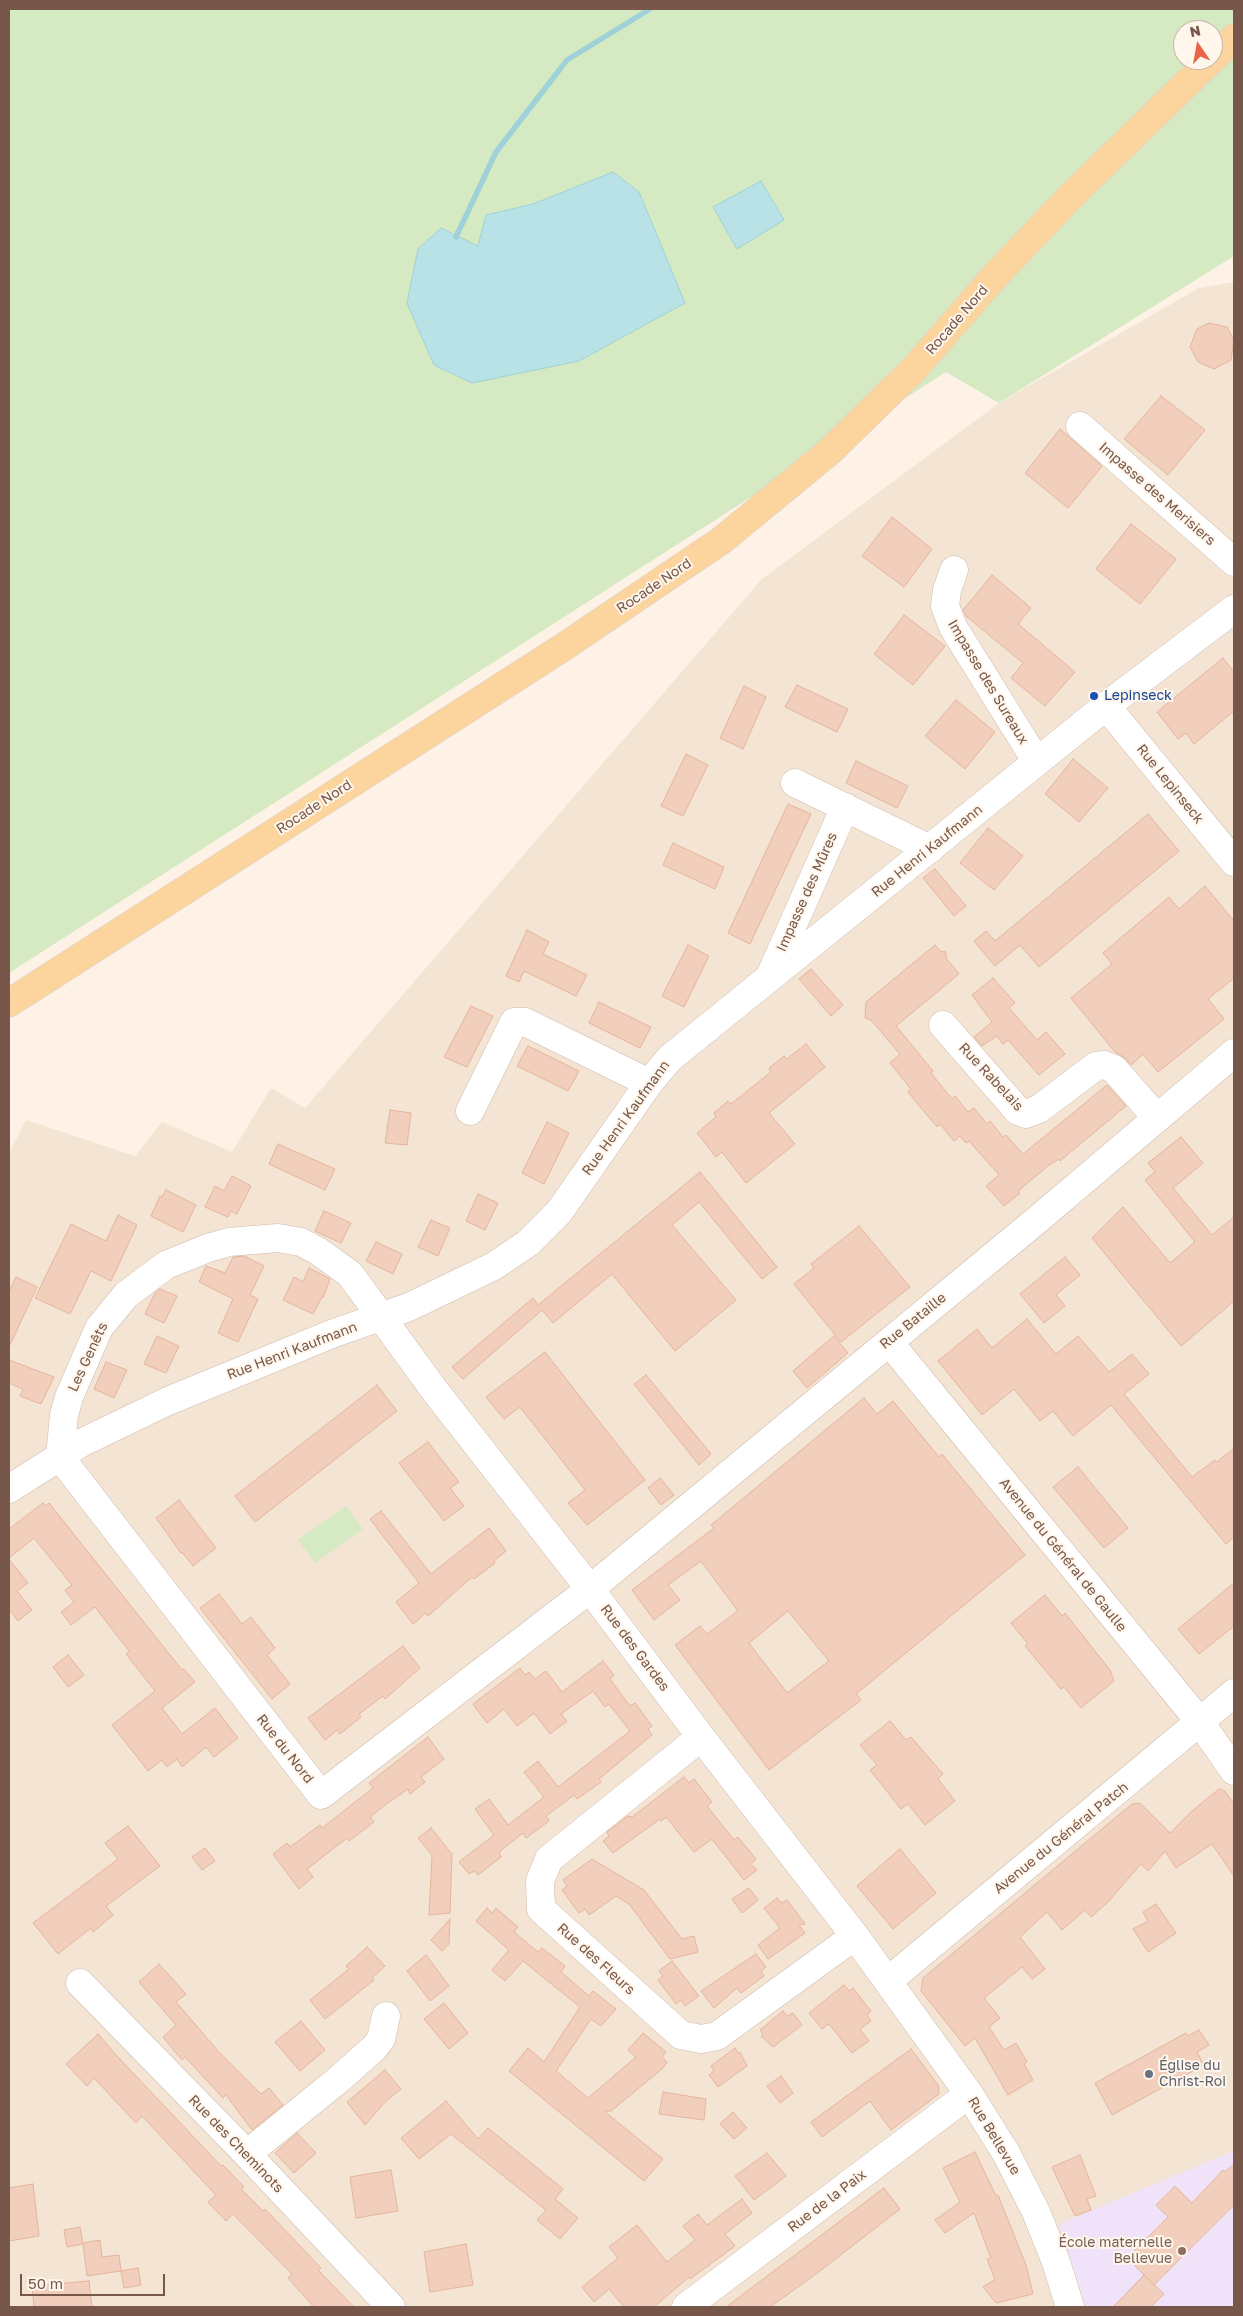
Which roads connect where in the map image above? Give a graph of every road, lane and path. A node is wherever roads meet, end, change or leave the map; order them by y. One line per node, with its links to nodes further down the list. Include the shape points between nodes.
1 (1234, 38): 2 (main road, Rocade Nord)
2 (1223, 48)
3 (1201, 70): 15 (main road, Rocade Nord, via 1073,194 995,276 914,369 830,451 722,540 562,648)
4 (1080, 426): 5 (street, Impasse des Merisiers)
5 (1234, 562)
6 (954, 570): 9 (street, Impasse des Sureaux, via 946,590 945,606 953,627)
7 (1234, 609): 8 (street, Rue Henri Kaufmann)
8 (1106, 706): 9 (street, Rue Henri Kaufmann); 13 (street, Rue Lepinseck)
9 (1037, 762): 12 (street, Rue Henri Kaufmann)
10 (795, 783): 11 (street)
11 (845, 807): 12 (street); 14 (street, Impasse des Mûres)
12 (930, 849): 14 (street, Rue Henri Kaufmann)
13 (1234, 862)
14 (769, 978): 18 (street, Rue Henri Kaufmann, via 670,1058)
15 (9, 1003)
16 (943, 1025): 20 (street, Rue Rabelais, via 1018,1111 1026,1114 1039,1109 1096,1066 1104,1066 1114,1069)
17 (1234, 1053): 20 (street, Rue Bataille)
18 (649, 1083): 19 (street, via 525,1022 514,1022); 21 (street, Rue Henri Kaufmann, via 559,1212 528,1243 494,1266)
19 (470, 1111)
20 (1157, 1118): 22 (street, Rue Bataille)
21 (381, 1317): 23 (street, Rue Henri Kaufmann, via 201,1386 101,1433); 23 (street, Les Genêts, via 350,1274 301,1242 278,1238 229,1242 187,1255 166,1265 126,1296 99,1328 69,1397); 25 (street, Rue des Gardes)
22 (889, 1342): 25 (street, Rue Bataille); 27 (street, Avenue du Général de Gaulle)
23 (60, 1457): 24 (street, Rue Henri Kaufmann); 25 (street, Rue du Nord, via 321,1796)
24 (9, 1489)
25 (590, 1588): 28 (street, Rue des Gardes)
26 (1234, 1693): 27 (street, Avenue du Général Patch)
27 (1200, 1722): 29 (street, Avenue du Général de Gaulle); 31 (street, Avenue du Général Patch)
28 (701, 1737): 30 (street, Rue des Gardes); 30 (street, Rue des Fleurs, via 549,1859 540,1881 541,1910 681,2035 701,2040 717,2036)
29 (1234, 1771)
30 (855, 1936): 31 (street, Rue des Gardes)
31 (888, 1981): 34 (street, Rue Bellevue)
32 (80, 1982): 35 (street, Rue des Cheminots)
33 (386, 2016): 35 (street, via 381,2039 374,2048)
34 (969, 2094): 37 (street, Rue de la Paix); 38 (street, Rue Bellevue, via 1006,2153 1036,2212)
35 (247, 2154): 36 (street, Rue des Cheminots)
36 (391, 2307)
37 (686, 2307)
38 (1070, 2307)

